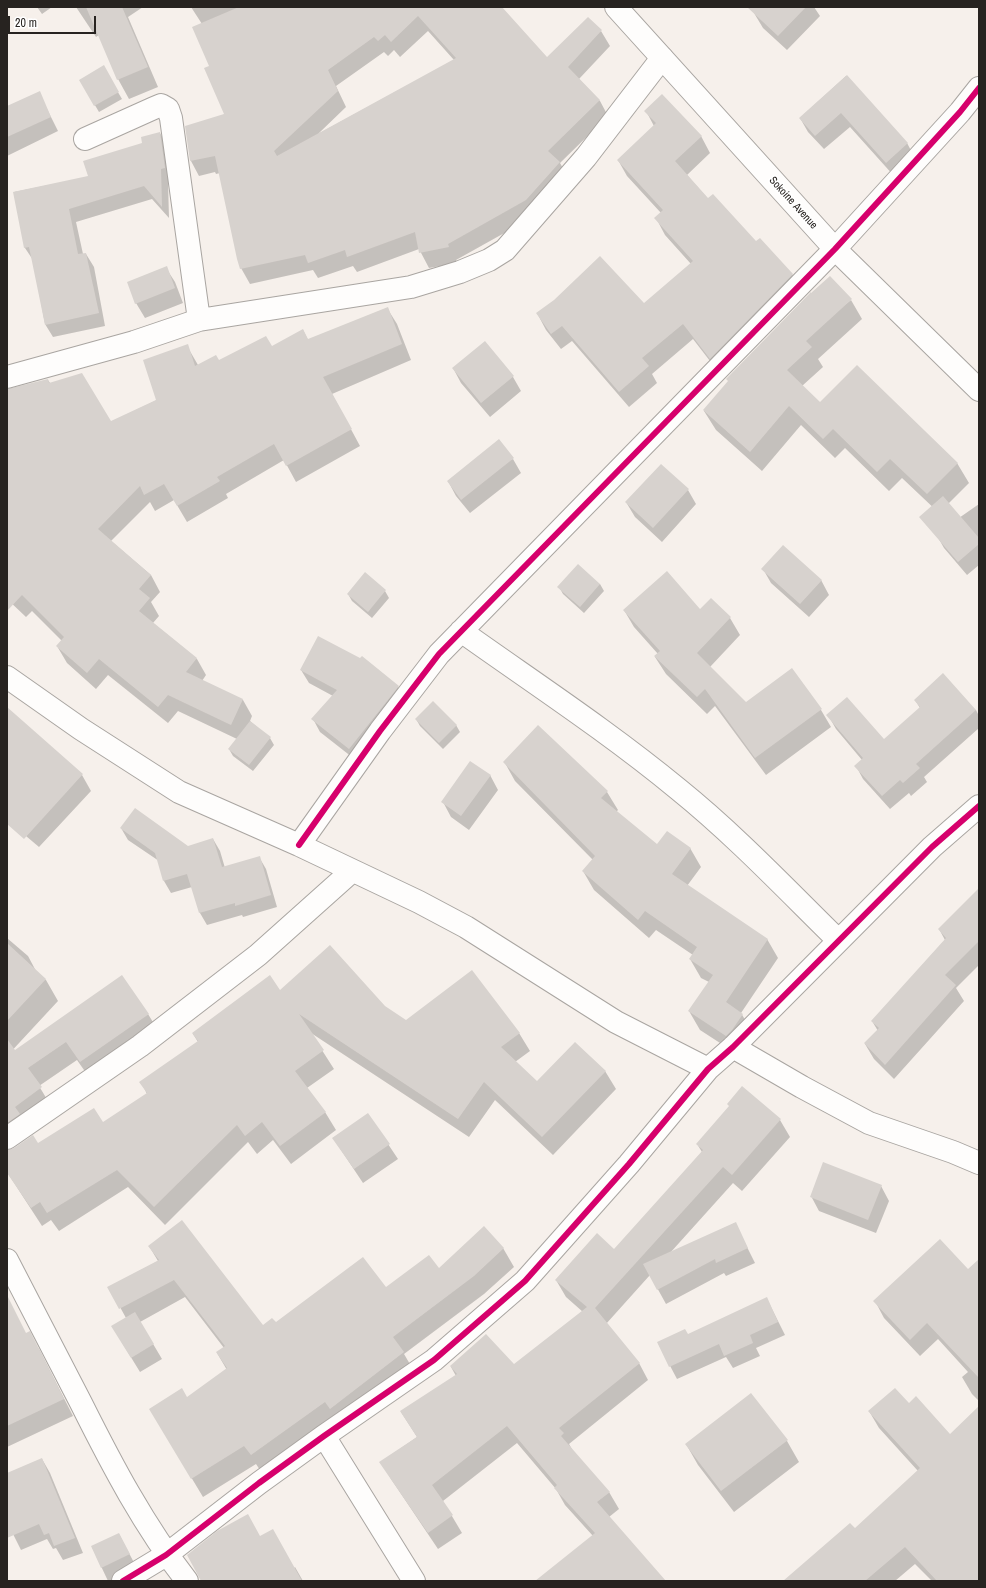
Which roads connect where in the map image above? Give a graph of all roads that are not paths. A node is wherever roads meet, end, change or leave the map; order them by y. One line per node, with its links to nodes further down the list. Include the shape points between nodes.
1 (616, 7): 2 (street, Sokoine Avenue)
2 (662, 58): 5 (street, Sokoine Avenue); 6 (street, via 586,157 506,250 489,260 411,287)
3 (979, 88): 5 (street)
4 (85, 139): 6 (street, via 161,105 168,109)
5 (835, 249): 8 (street, Sokoine Avenue); 9 (street)
6 (199, 320): 7 (street, via 134,342)
7 (7, 377)
8 (979, 390)
9 (460, 631): 12 (street, via 439,654 385,725); 14 (street, via 585,719 678,789 748,850)
10 (7, 677): 12 (street, via 179,792)
11 (979, 806): 14 (street, via 932,847)
12 (299, 845): 13 (street)
13 (352, 871): 16 (street, via 466,927 616,1022); 17 (street, via 246,965 140,1046)
14 (838, 940): 15 (street)
15 (733, 1046): 16 (street); 18 (street, via 869,1123)
16 (708, 1069): 20 (street, via 526,1281 434,1360)
17 (7, 1138)
18 (979, 1163)
19 (7, 1260): 21 (street, via 107,1454)
20 (324, 1436): 21 (street, via 241,1496); 24 (street)
21 (166, 1555): 22 (street); 23 (street)
22 (123, 1581)
23 (187, 1581)
24 (414, 1581)

